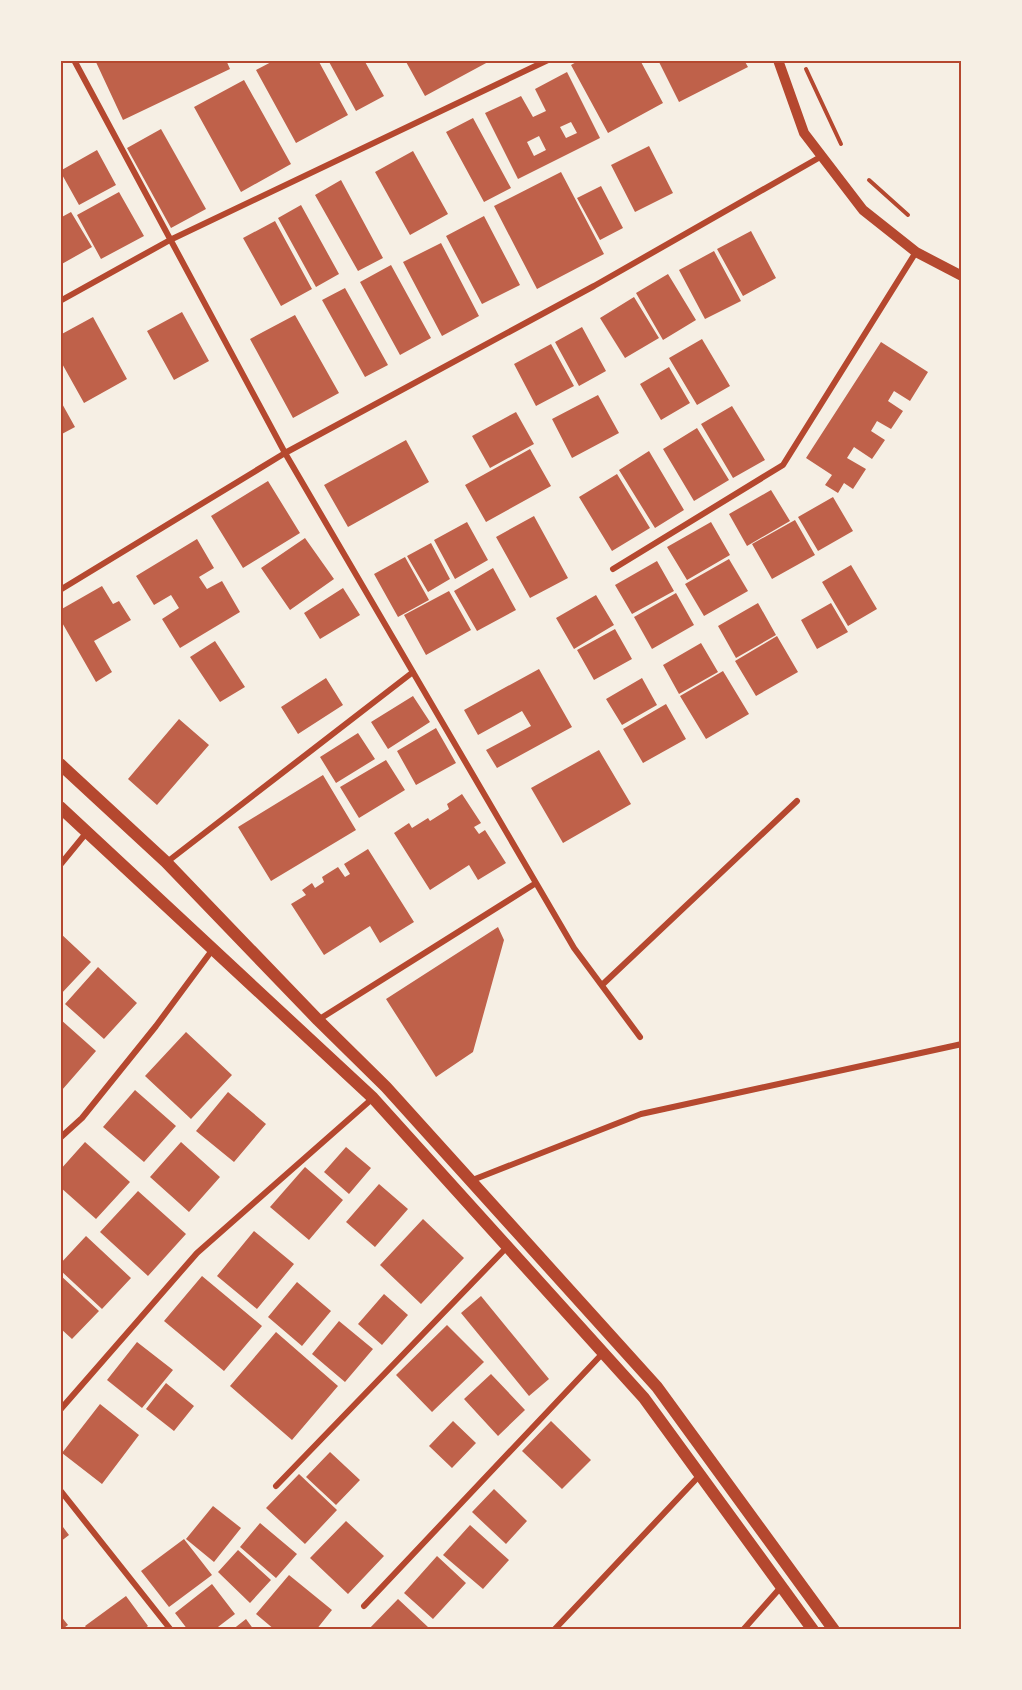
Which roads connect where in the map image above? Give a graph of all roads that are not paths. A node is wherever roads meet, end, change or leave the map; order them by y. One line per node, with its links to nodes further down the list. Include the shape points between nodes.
1 (74, 60): 5 (street)
2 (548, 60): 5 (street)
3 (778, 60): 4 (street, via 804,133)
4 (822, 156): 6 (street, via 863,210); 9 (street, via 594,286)
5 (170, 240): 8 (street); 9 (street)
6 (916, 252): 7 (street); 10 (street, via 783,465)
7 (962, 276)
8 (60, 301)
9 (285, 453): 11 (street); 12 (street)
10 (613, 568)
11 (60, 590)
12 (413, 672): 17 (street); 19 (street)
13 (60, 764): 17 (main road)
14 (796, 801): 21 (street)
15 (60, 807): 16 (main road)
16 (87, 832): 18 (street); 20 (main road)
17 (166, 862): 22 (main road)
18 (60, 865)
19 (536, 883): 21 (street, via 574,948); 22 (street)
20 (213, 949): 25 (main road); 26 (street, via 90,1109)
21 (602, 985): 23 (street)
22 (318, 1020): 27 (main road, via 386,1087)
23 (640, 1037)
24 (962, 1044): 27 (street, via 641,1114)
25 (373, 1098): 28 (main road); 30 (street, via 196,1253)
26 (60, 1138)
27 (470, 1181): 40 (main road, via 657,1387)
28 (508, 1247): 29 (main road); 32 (street)
29 (603, 1353): 31 (main road, via 644,1398); 35 (street)
30 (60, 1410)
31 (700, 1475): 34 (main road); 37 (street)
32 (276, 1486)
33 (60, 1490): 36 (street)
34 (782, 1587): 38 (street); 39 (main road)
35 (364, 1606)
36 (171, 1630)
37 (554, 1630)
38 (743, 1630)
39 (813, 1630)
40 (834, 1630)

